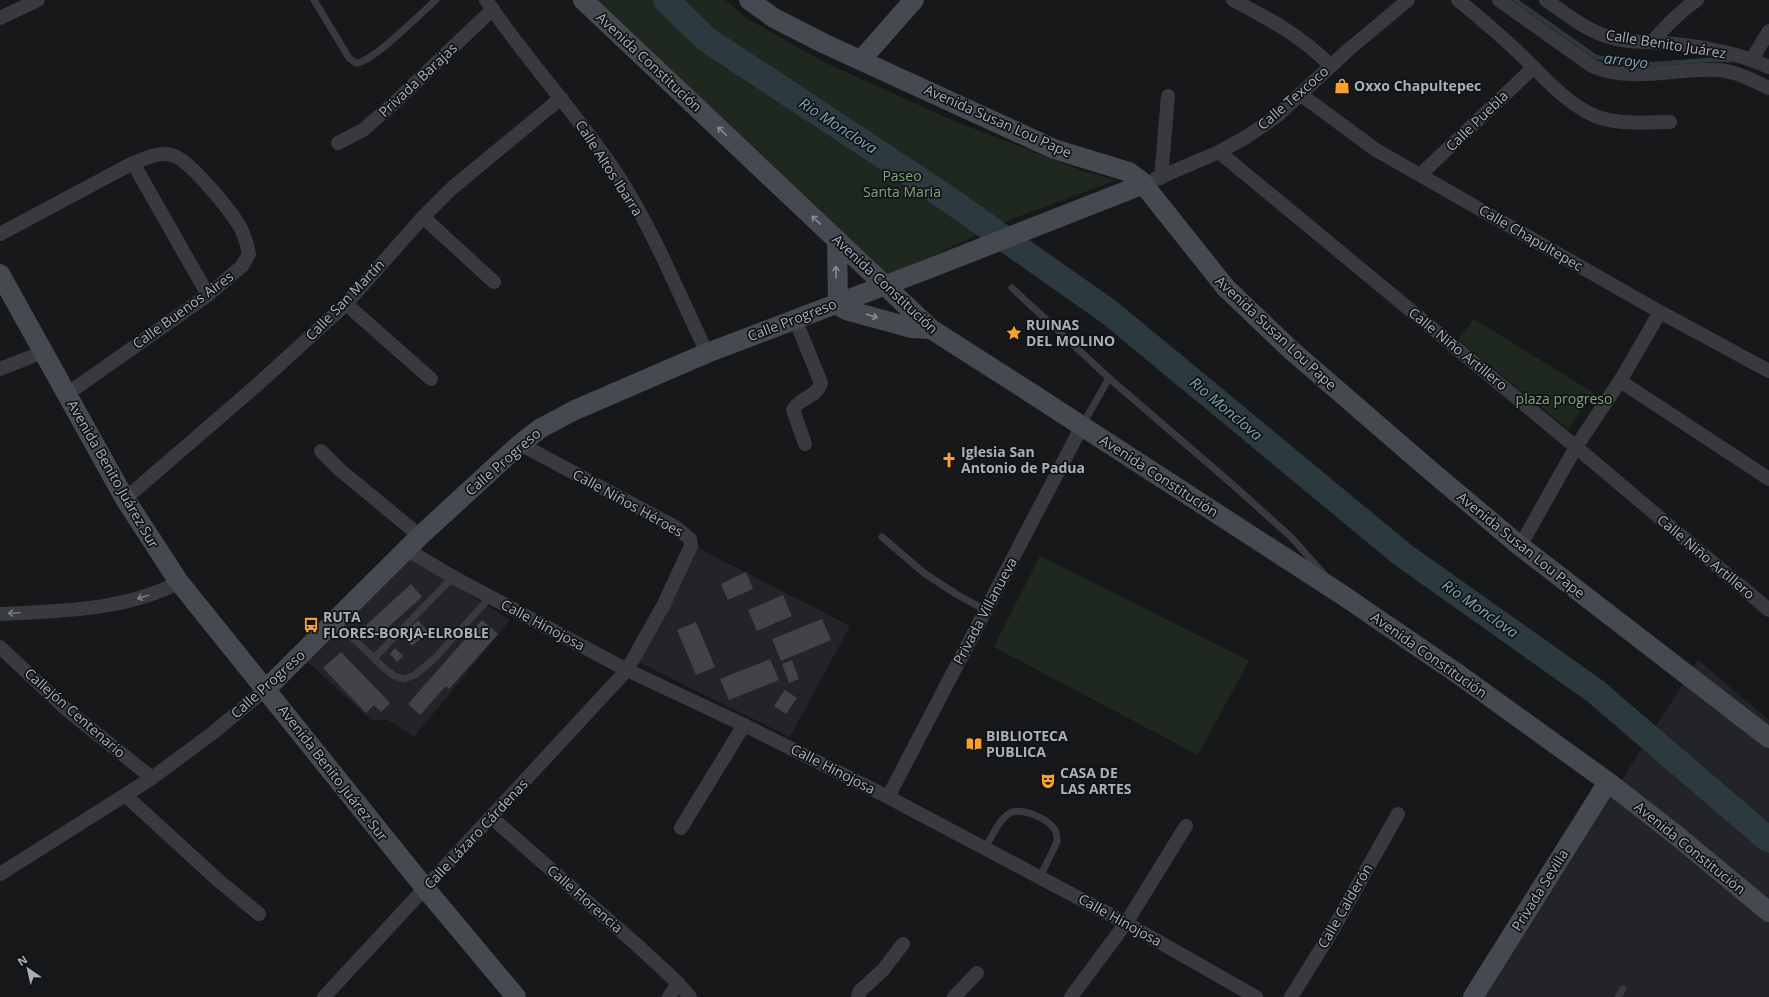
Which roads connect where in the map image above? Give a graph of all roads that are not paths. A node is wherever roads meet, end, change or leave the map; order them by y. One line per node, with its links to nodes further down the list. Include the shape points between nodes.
1 (38, 0): 14 (street)
2 (314, 0): 3 (lane, via 349,58 356,64 380,50)
3 (436, 0)
4 (583, 0): 34 (street, Avenida Constitución, one-way to 4)
5 (749, 0): 18 (street, Avenida Susan Lou Pape, via 774,18)
6 (914, 0): 18 (street)
7 (1233, 0): 19 (street, via 1278,24 1312,47)
8 (1408, 0): 19 (street, Calle Texcoco)
9 (1458, 0): 20 (street)
10 (1499, 0): 22 (street, Calle Benito Juárez, via 1604,72 1624,74 1717,70 1744,76)
11 (1546, 0): 16 (street, Calle Benito Juárez, via 1607,37)
12 (1697, 0): 16 (street, via 1670,21)
13 (489, 5): 25 (street, Calle Altos Ibarra); 27 (street, Privada Barajas, via 387,110 363,130)
14 (0, 18)
15 (1769, 32): 17 (street)
16 (1652, 42): 17 (street, Calle Benito Juárez)
17 (1752, 59): 21 (street, Calle Benito Juárez)
18 (861, 60): 31 (street, Avenida Susan Lou Pape, via 1054,149)
19 (1331, 66): 23 (street, Calle Texcoco)
20 (1534, 67): 26 (street, via 1556,90 1595,116 1611,120); 30 (street, Calle Puebla)
21 (1769, 67)
22 (1769, 88)
23 (1300, 94): 28 (street, Calle Texcoco, via 1278,115 1248,136); 30 (street, Calle Chapultepec, via 1376,150)
24 (1168, 96): 31 (street)
25 (561, 98): 32 (street, Calle San Martín, via 451,189); 46 (street, Calle Altos Ibarra, via 592,138 650,231)
26 (1670, 122)
27 (338, 143)
28 (1218, 152): 31 (street, Calle Texcoco); 56 (street, Calle Niño Artillero)
29 (134, 163): 33 (street, Calle Buenos Aires); 39 (street); 39 (street, Calle Buenos Aires, via 155,155 177,157 214,194 239,225 247,241 249,254 242,266)
30 (1421, 174): 42 (street, Calle Chapultepec)
31 (1152, 181): 37 (street, Calle Progreso); 62 (street, Avenida Susan Lou Pape, via 1226,288 1291,350)
32 (423, 217): 36 (street); 41 (street, Calle San Martín)
33 (0, 234)
34 (837, 240): 37 (street, Avenida Constitución); 40 (street, one-way to 34)
35 (0, 274): 45 (street, Avenida Benito Juárez Sur)
36 (494, 282)
37 (885, 286): 40 (street, Calle Progreso); 44 (street, Avenida Constitución)
38 (1012, 288): 49 (lane, via 1062,332)
39 (208, 295): 52 (street, Calle Buenos Aires)
40 (837, 303): 43 (street, Calle Progreso); 44 (street, one-way to 44, via 846,310 912,328)
41 (346, 304): 50 (street); 59 (street, Calle San Martín, via 257,386)
42 (1660, 312): 48 (street, Calle Chapultepec); 51 (street)
43 (795, 319): 46 (street, Calle Progreso); 55 (street, via 821,383 818,390 796,405 793,410)
44 (931, 329): 53 (street, Avenida Constitución)
45 (44, 352): 47 (street); 52 (street, Avenida Benito Juárez Sur)
46 (707, 353): 54 (street, Calle Progreso, via 575,410 542,428)
47 (0, 369)
48 (1769, 371)
49 (1108, 378): 53 (lane); 65 (lane, via 1291,537)
50 (431, 379)
51 (1620, 381): 56 (street); 58 (street)
52 (67, 394): 59 (street, Avenida Benito Juárez Sur)
53 (1082, 426): 65 (street, Avenida Constitución); 67 (street, Privada Villanueva)
54 (520, 444): 61 (street, Calle Progreso); 73 (street, Calle Niños Héroes, via 677,528 691,542 689,552 663,606)
55 (805, 444)
56 (1576, 447): 62 (street); 68 (street, Calle Niño Artillero)
57 (321, 451): 61 (street, Calle Hinojosa)
58 (1769, 479)
59 (125, 499): 64 (street, Avenida Benito Juárez Sur)
60 (882, 538): 67 (lane, via 924,573)
61 (413, 543): 63 (street, Calle Hinojosa); 70 (street, Calle Progreso)
62 (1520, 546): 76 (street, Avenida Susan Lou Pape)
63 (453, 577): 66 (street, Calle Hinojosa); 72 (lane)
64 (179, 582): 69 (street, one-way to 69, via 130,600 77,609); 74 (street, Avenida Benito Juárez Sur)
65 (1344, 596): 78 (street, Avenida Constitución)
66 (490, 597): 72 (lane, via 435,658 414,675 404,678 394,676); 73 (street, Calle Hinojosa)
67 (985, 610): 80 (street, Privada Villanueva)
68 (1769, 610)
69 (0, 614)
70 (335, 621): 72 (lane); 74 (street, Calle Progreso)
71 (0, 647): 77 (street, Callejón Centenario, via 66,709)
72 (374, 658)
73 (627, 670): 75 (street, Calle Hinojosa); 82 (street, Calle Lázaro Cárdenas)
74 (266, 689): 77 (street, Calle Progreso); 88 (street, Avenida Benito Juárez Sur)
75 (744, 725): 80 (street, Calle Hinojosa); 84 (street)
76 (1769, 738)
77 (152, 778): 79 (street, Calle Progreso)
78 (1608, 782): 89 (street, Avenida Constitución); 105 (street, Privada Sevilla)
79 (126, 796): 86 (street, Calle Progreso); 90 (street)
80 (888, 797): 85 (street, Calle Hinojosa)
81 (1398, 814): 104 (street, Calle Calderón, via 1329,936)
82 (491, 817): 88 (street, Calle Lázaro Cárdenas); 94 (street, Calle Florencia)
83 (1186, 826): 91 (street)
84 (681, 828)
85 (985, 848): 87 (street, Calle Hinojosa); 87 (lane, via 1000,823 1011,812 1029,812 1053,826 1058,836)
86 (0, 874)
87 (1040, 877): 91 (street, Calle Hinojosa)
88 (424, 888): 96 (street, Calle Lázaro Cárdenas); 97 (street, Avenida Benito Juárez Sur)
89 (1769, 912)
90 (259, 914)
91 (1126, 923): 102 (street); 103 (street, Calle Hinojosa)
92 (903, 944): 100 (street, via 883,970 860,991)
93 (977, 973): 101 (street)
94 (678, 982): 98 (street); 99 (street, Calle Florencia)
95 (1623, 989): 106 (lane)
96 (324, 997)
97 (516, 997)
98 (668, 997)
99 (690, 997)
100 (858, 997)
101 (954, 997)
102 (1071, 997)
103 (1256, 997)
104 (1291, 997)
105 (1473, 997)
106 (1618, 997)

